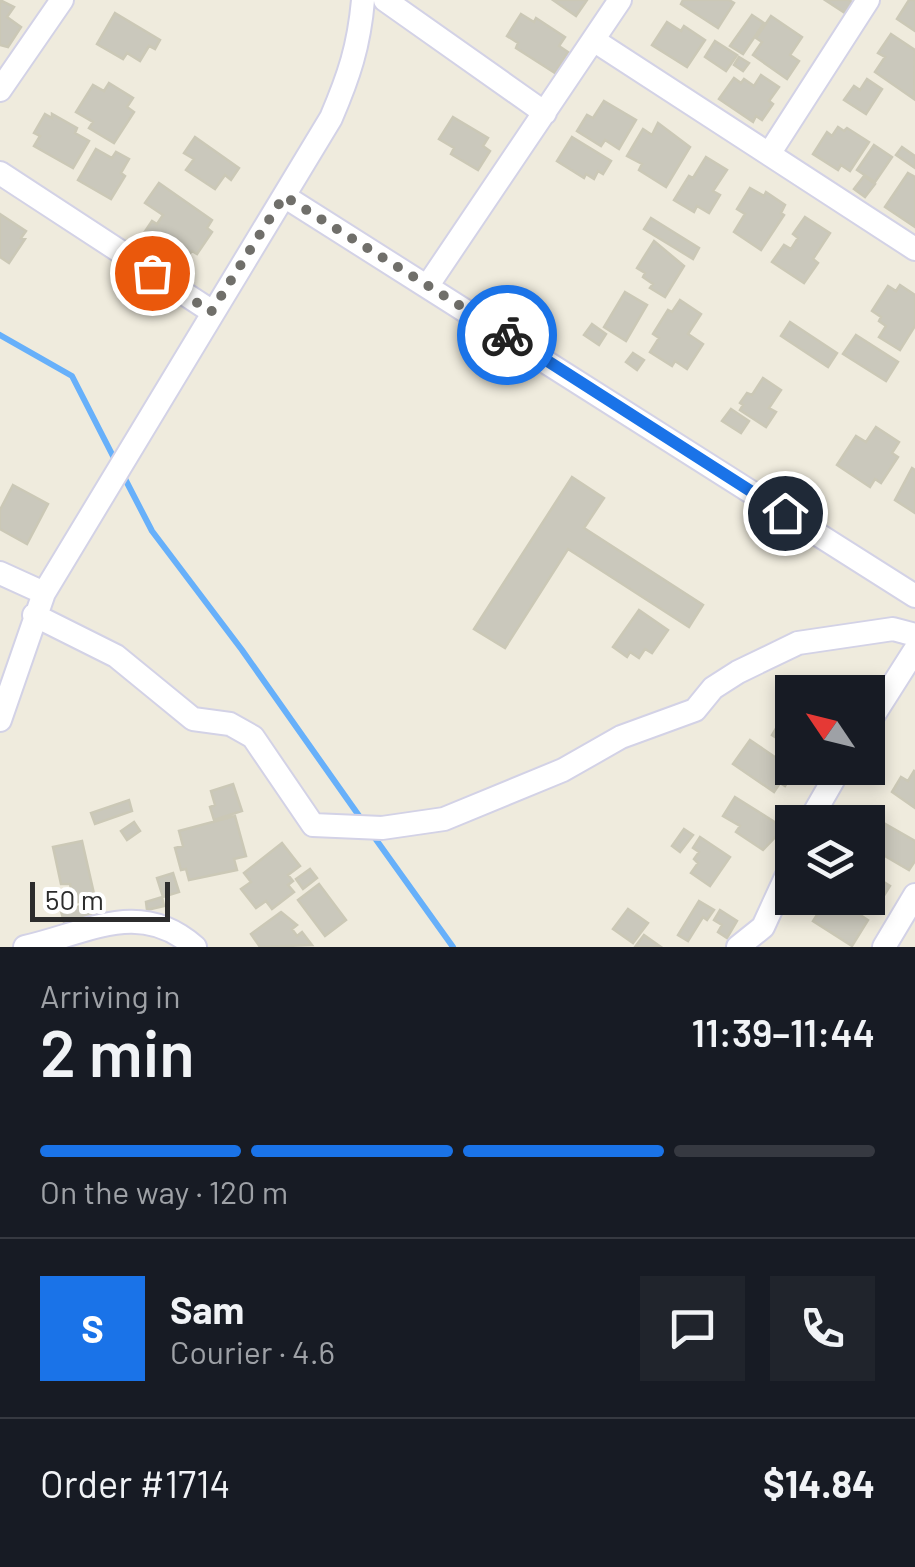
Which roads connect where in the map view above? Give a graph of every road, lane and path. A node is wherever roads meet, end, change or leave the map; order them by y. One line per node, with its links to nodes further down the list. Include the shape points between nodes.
1 (62, 0): 7 (street)
2 (363, 0): 11 (street, via 353,66)
3 (385, 0): 8 (street)
4 (620, 0): 6 (street)
5 (868, 0): 9 (street)
6 (595, 41): 8 (street); 9 (street)
7 (0, 90)
8 (544, 113): 13 (street)
9 (769, 154): 12 (street)
10 (0, 173): 14 (street)
11 (284, 196): 13 (street); 14 (street)
12 (915, 249)
13 (428, 284): 17 (street)
14 (211, 312): 16 (street)
15 (0, 573): 16 (street)
16 (44, 592): 18 (street)
17 (915, 596)
18 (34, 615): 19 (street, via 116,656 193,720 230,724 253,737 313,825 355,828 444,819 564,770 621,737 696,710 713,688 798,643 892,629); 22 (street)
19 (915, 635)
20 (915, 650): 21 (street)
21 (885, 697)
22 (0, 720)
23 (915, 895): 28 (street)
24 (775, 901): 27 (street, via 763,927)
25 (26, 947): 26 (street, via 137,920 156,923)
26 (195, 947)
27 (738, 947)
28 (884, 947)

